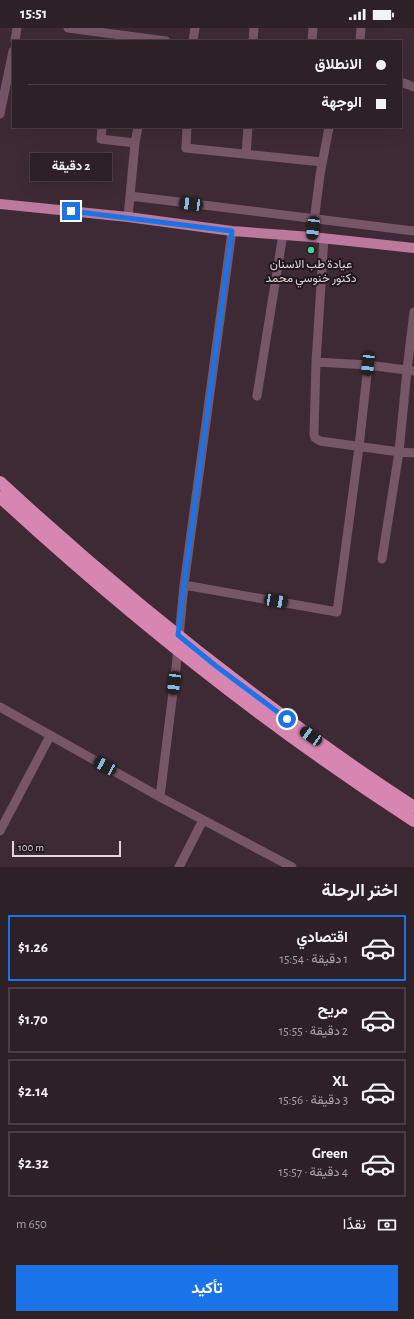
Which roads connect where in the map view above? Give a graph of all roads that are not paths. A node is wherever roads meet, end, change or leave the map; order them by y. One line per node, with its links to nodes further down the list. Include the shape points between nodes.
1 (17, 28): 8 (street)
2 (68, 28): 7 (street)
3 (195, 28): 10 (street)
4 (254, 28): 11 (street)
5 (313, 28): 12 (street)
6 (361, 28): 13 (street)
7 (114, 35): 9 (street)
8 (15, 40)
9 (157, 40)
10 (193, 40)
11 (253, 40)
12 (312, 40)
13 (360, 40)
14 (12, 61): 15 (street)
15 (10, 81): 18 (street)
16 (402, 82): 17 (street)
17 (414, 87)
18 (0, 114)
19 (102, 128): 24 (street, via 101,139)
20 (138, 128): 24 (street)
21 (187, 128): 25 (street, via 186,148)
22 (248, 128): 25 (street)
23 (329, 128): 26 (street)
24 (135, 143): 27 (street)
25 (246, 154): 26 (street)
26 (322, 162): 30 (street)
27 (130, 196): 29 (street); 30 (street)
28 (0, 204): 29 (main road)
29 (128, 217): 31 (main road)
30 (314, 220): 32 (street); 34 (street)
31 (232, 231): 33 (main road); 48 (street)
32 (414, 231)
33 (283, 234): 34 (main road); 41 (street)
34 (312, 237): 35 (main road)
35 (324, 238): 36 (main road); 38 (street)
36 (414, 248)
37 (414, 312): 40 (street)
38 (316, 362): 39 (street); 42 (street, via 314,434 320,441)
39 (368, 364): 40 (street); 42 (street)
40 (410, 370): 43 (street)
41 (257, 396)
42 (358, 447): 43 (street); 48 (street, via 337,612)
43 (399, 452): 44 (street); 47 (street)
44 (414, 453)
45 (0, 482): 49 (highway, via 92,564)
46 (0, 497): 50 (highway, via 63,556)
47 (382, 558)
48 (184, 585): 49 (street)
49 (178, 635): 50 (street); 54 (highway, via 274,710)
50 (177, 651): 53 (street); 56 (highway, via 315,754)
51 (0, 707): 52 (street)
52 (50, 736): 53 (street); 57 (street)
53 (160, 797): 55 (street)
54 (414, 807)
55 (203, 820): 58 (street); 59 (street)
56 (414, 821)
57 (0, 831)
58 (179, 867)
59 (292, 867)

